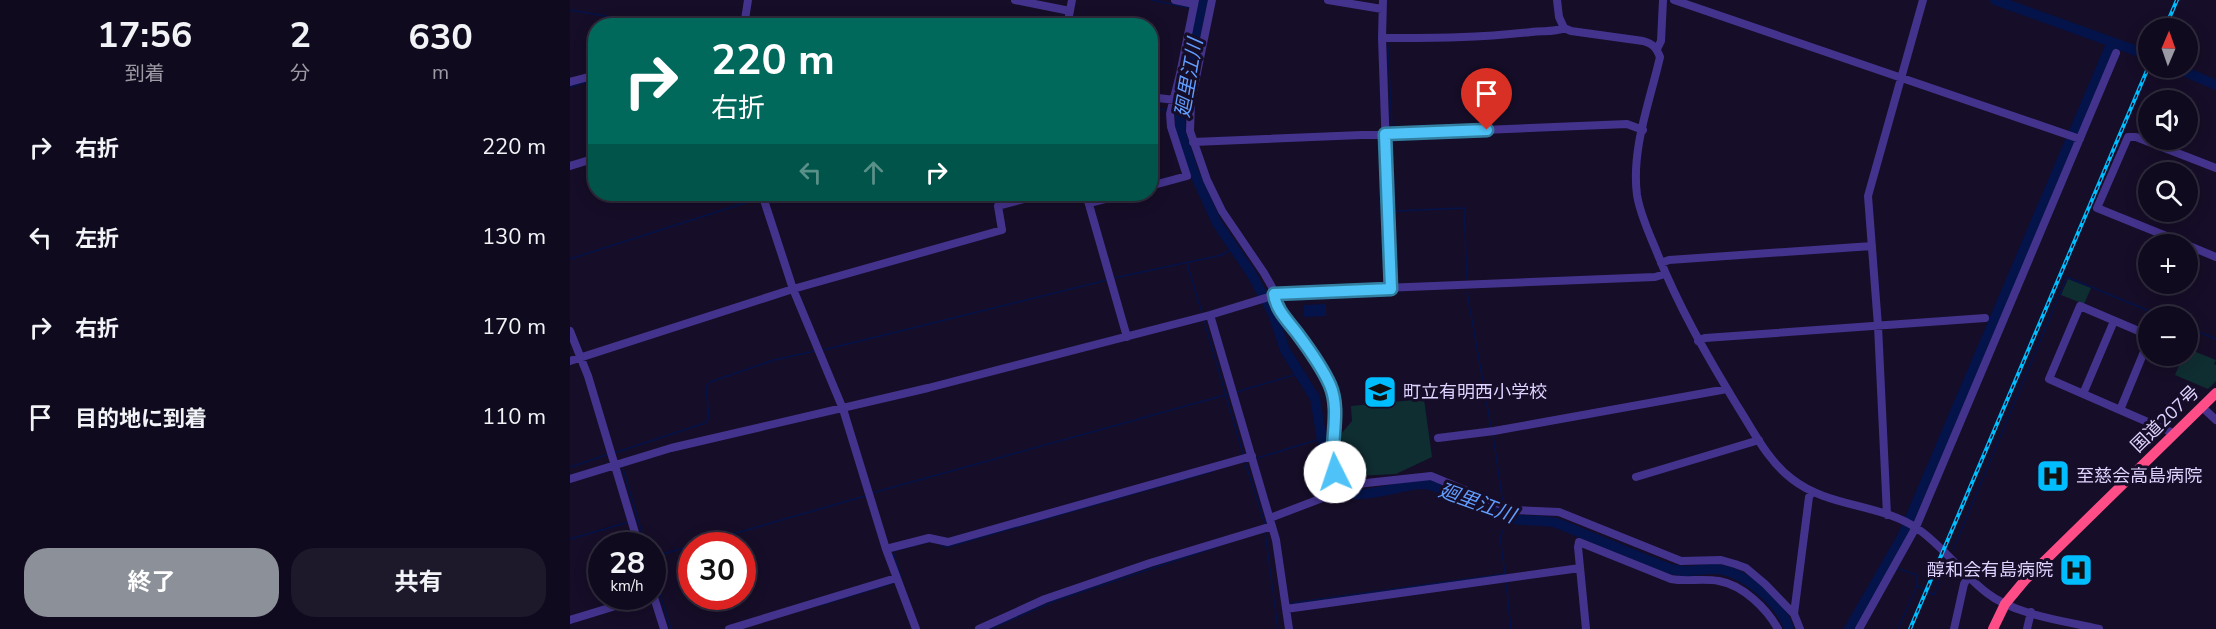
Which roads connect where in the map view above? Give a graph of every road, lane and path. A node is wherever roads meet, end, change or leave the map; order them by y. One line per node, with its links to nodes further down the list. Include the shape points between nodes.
1 (748, 0): 15 (street)
2 (1016, 0): 14 (street)
3 (1072, 0): 14 (street)
4 (1175, 0): 12 (street)
5 (1212, 0): 26 (street)
6 (1328, 0): 13 (street)
7 (1383, 0): 13 (street)
8 (1557, 0): 17 (street)
9 (1663, 0): 19 (street)
10 (1674, 0): 22 (street)
11 (1923, 0): 22 (street)
12 (1194, 5): 25 (street)
13 (1382, 9): 18 (street)
14 (1070, 11): 16 (street)
15 (745, 18)
16 (1069, 18)
17 (1563, 28): 18 (street, via 1481,37); 19 (street, via 1643,41)
18 (1382, 38): 28 (street)
19 (1657, 49): 27 (street, via 1660,57)
20 (2116, 53): 29 (street)
21 (588, 77): 23 (street)
22 (1901, 78): 29 (street); 41 (street, via 1868,196)
23 (570, 82)
24 (1158, 97): 25 (street)
25 (1174, 99): 26 (street); 34 (street, via 1171,127 1187,176)
26 (1189, 102): 30 (street)
27 (1643, 130): 28 (street, via 1627,124); 44 (street, via 1636,173 1638,196)
28 (1389, 134): 30 (street); 47 (street)
29 (2080, 139): 78 (street)
30 (1193, 142): 48 (street, via 1222,212 1264,273)
31 (588, 160): 32 (street)
32 (570, 166)
33 (2216, 168): 40 (street, via 2128,137 2097,208)
34 (1158, 184)
35 (764, 201): 46 (street)
36 (1017, 201): 46 (street, via 998,206 1002,230)
37 (1088, 201): 39 (street)
38 (1100, 201): 39 (street)
39 (1089, 204): 55 (street)
40 (2160, 234)
41 (1872, 246): 44 (street); 52 (street)
42 (2198, 250): 43 (street)
43 (2216, 257)
44 (1661, 263): 45 (street)
45 (1665, 274): 47 (street); 56 (street)
46 (793, 289): 57 (street); 64 (street)
47 (1391, 289): 48 (street)
48 (1272, 295): 49 (street); 73 (street, via 1330,385 1335,413 1331,459)
49 (1205, 316): 55 (street); 70 (street, via 1233,392)
50 (1985, 318): 52 (street)
51 (2114, 321): 54 (street); 62 (street); 62 (street, via 2080,306 2075,317 2049,379)
52 (1878, 326): 56 (street); 76 (street)
53 (570, 331): 57 (street)
54 (2138, 332)
55 (1128, 337): 64 (street)
56 (1698, 341): 60 (street)
57 (580, 357): 58 (street); 71 (street)
58 (570, 361)
59 (2138, 366): 65 (street)
60 (1727, 389): 68 (street); 69 (street)
61 (2216, 393): 63 (highway, 国道207号)
62 (2083, 394): 65 (street)
63 (2202, 407): 66 (street); 67 (highway, 国道207号)
64 (843, 409): 71 (street); 80 (street)
65 (2120, 410): 67 (street)
66 (2216, 420)
67 (2173, 433): 84 (highway, 国道207号)
68 (1438, 438)
69 (1759, 440): 72 (street); 75 (street, via 1774,462)
70 (1249, 458): 77 (street); 80 (street, via 948,542 929,538)
71 (615, 461): 74 (street); 79 (street)
72 (1636, 477)
73 (1338, 478): 77 (street, via 1325,497); 89 (street, via 1358,484 1431,476 1523,512 1558,512 1681,561 1721,560 1735,564 1765,584)
74 (570, 479)
75 (1812, 492): 76 (street); 89 (street)
76 (1887, 515): 78 (street)
77 (1268, 525): 85 (street); 94 (street, via 1046,599)
78 (1916, 527): 82 (street); 99 (street)
79 (635, 532)
80 (886, 549): 83 (street)
81 (1580, 568): 85 (street); 96 (street); 97 (street, via 1579,542 1671,579 1730,584 1768,614)
82 (1968, 577): 84 (street); 100 (street)
83 (897, 581): 92 (street); 93 (street)
84 (2005, 604): 88 (street); 101 (highway, 国道207号)
85 (1286, 609): 95 (street)
86 (603, 610): 90 (street)
87 (658, 610): 91 (street)
88 (2031, 612): 102 (street); 103 (street)
89 (1794, 614): 98 (street)
90 (570, 620)
91 (664, 629)
92 (729, 629)
93 (916, 629)
94 (979, 629)
95 (1289, 629)
96 (1586, 629)
97 (1778, 629)
98 (1800, 629)
99 (1859, 629)
100 (1954, 629)
101 (1993, 629)
102 (2027, 629)
103 (2099, 629)

